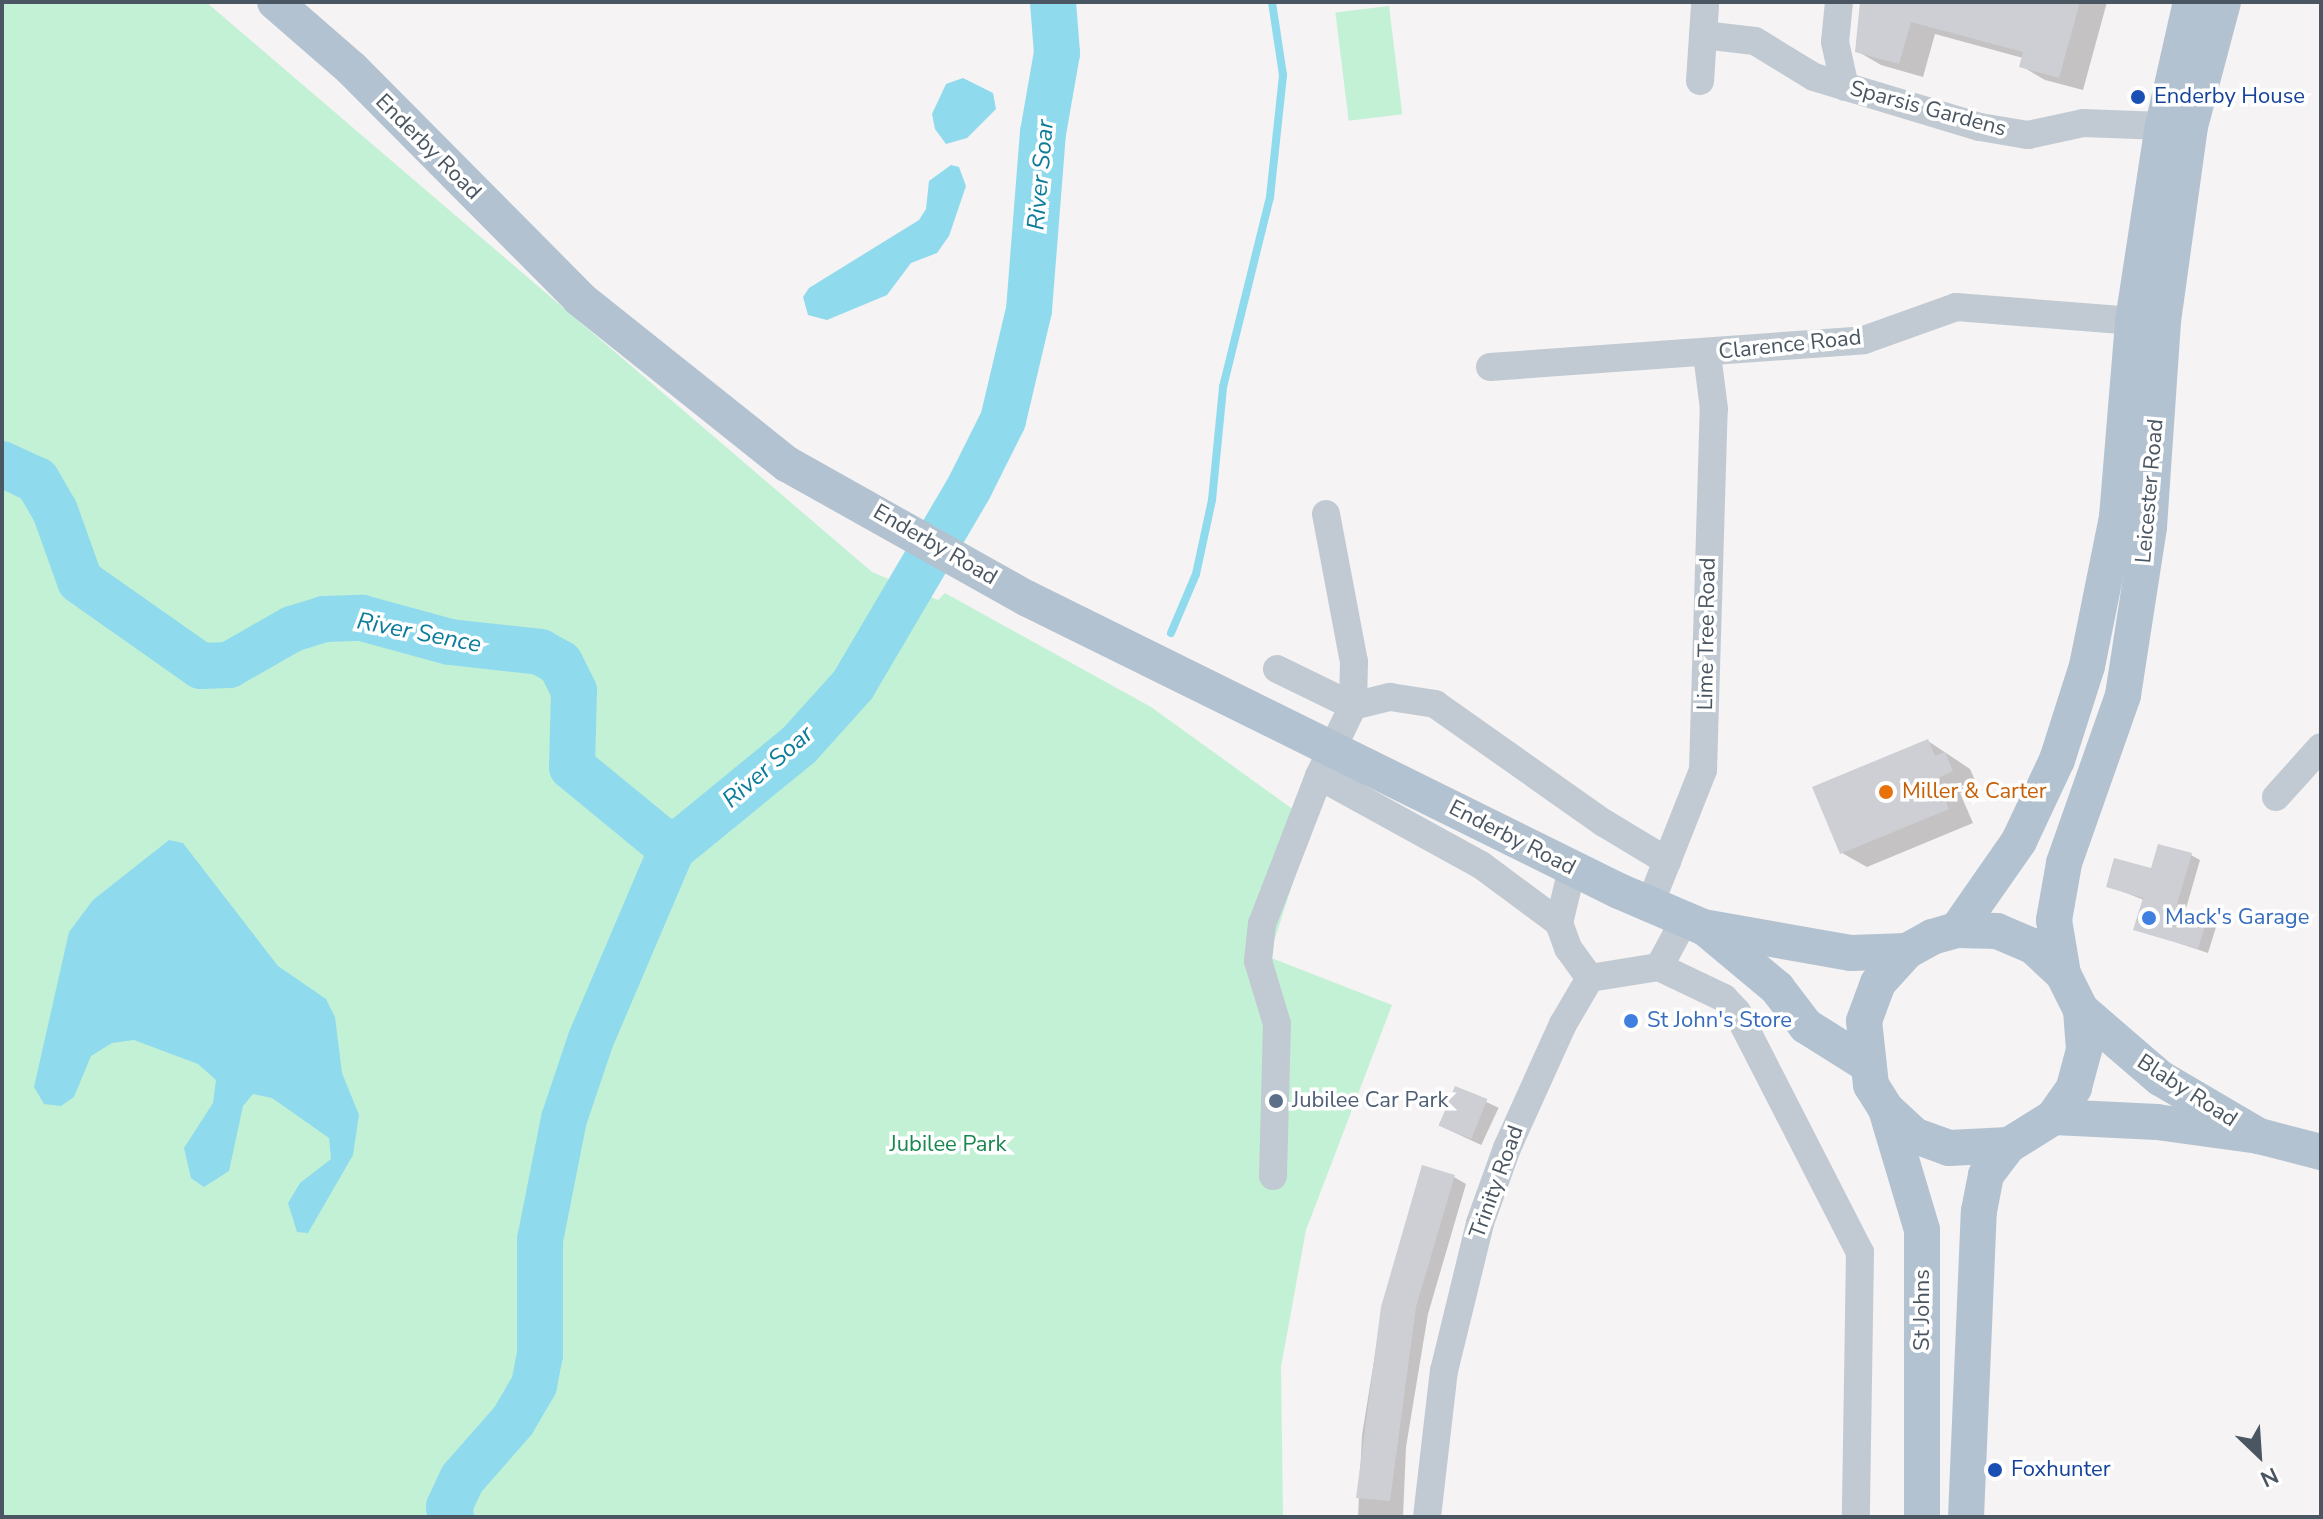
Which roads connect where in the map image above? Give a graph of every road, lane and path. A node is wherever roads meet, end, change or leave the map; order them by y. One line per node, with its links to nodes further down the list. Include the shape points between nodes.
1 (275, 2): 17 (main road, Enderby Road, via 351,68 580,299 787,464)
2 (1839, 2): 8 (street, via 1835,42)
3 (2191, 2): 9 (main road, Leicester Road)
4 (2223, 2): 27 (main road, Leicester Road, via 2187,141 2163,321 2149,527 2123,695 2064,863 2054,920)
5 (1705, 6): 6 (street)
6 (1703, 35): 7 (street); 8 (street, Sparsis Gardens, via 1755,41 1814,77)
7 (1700, 81)
8 (1845, 87): 9 (street, Sparsis Gardens, via 1980,127 2028,135 2083,123)
9 (2163, 126): 10 (main road, Leicester Road)
10 (2133, 321): 11 (street, Clarence Road, via 1956,307 1864,340); 24 (main road, Leicester Road, via 2117,517 2087,666 2057,760 2019,841)
11 (1707, 354): 12 (street, Clarence Road); 19 (street, Lime Tree Road, via 1714,409 1703,770)
12 (1490, 367)
13 (1326, 514): 15 (street, via 1354,662)
14 (1277, 669): 15 (street)
15 (1353, 706): 17 (street); 19 (street, via 1390,697 1435,704 1567,799)
16 (2321, 747): 18 (street)
17 (1326, 761): 20 (main road, Enderby Road); 22 (street); 36 (street, via 1262,924 1258,961 1277,1024)
18 (2276, 797)
19 (1667, 861): 21 (street, Lime Tree Road)
20 (1572, 869): 21 (main road, Enderby Road); 22 (street)
21 (1650, 904): 23 (main road, Enderby Road)
22 (1559, 923): 28 (street, via 1568,948)
23 (1694, 923): 25 (main road, Enderby Road, via 1851,953); 26 (street); 30 (main road, Enderby Road, via 1777,988 1806,1026)
24 (1957, 930): 25 (main road); 27 (main road, via 1997,931 2021,941)
25 (1907, 951): 30 (main road, via 1874,996 1864,1021)
26 (1659, 967): 28 (street); 38 (street, via 1724,998 1737,1012 1860,1252)
27 (2063, 974): 29 (main road)
28 (1590, 978): 37 (street, Trinity Road, via 1530,1095 1480,1223 1444,1371)
29 (2081, 1010): 32 (main road, via 2084,1050 2074,1088); 33 (main road, Blaby Road, via 2160,1078)
30 (1865, 1063): 31 (main road)
31 (1886, 1109): 34 (main road, via 1914,1135 1949,1148); 39 (main road, St Johns, via 1922,1230)
32 (2054, 1117): 33 (main road, Blaby Road, via 2115,1117); 34 (main road)
33 (2259, 1136): 35 (main road, Blaby Road)
34 (2009, 1145): 40 (main road, via 1986,1175 1979,1211)
35 (2321, 1152)
36 (1273, 1176)
37 (1427, 1517)
38 (1856, 1517)
39 (1922, 1517)
40 (1966, 1517)

